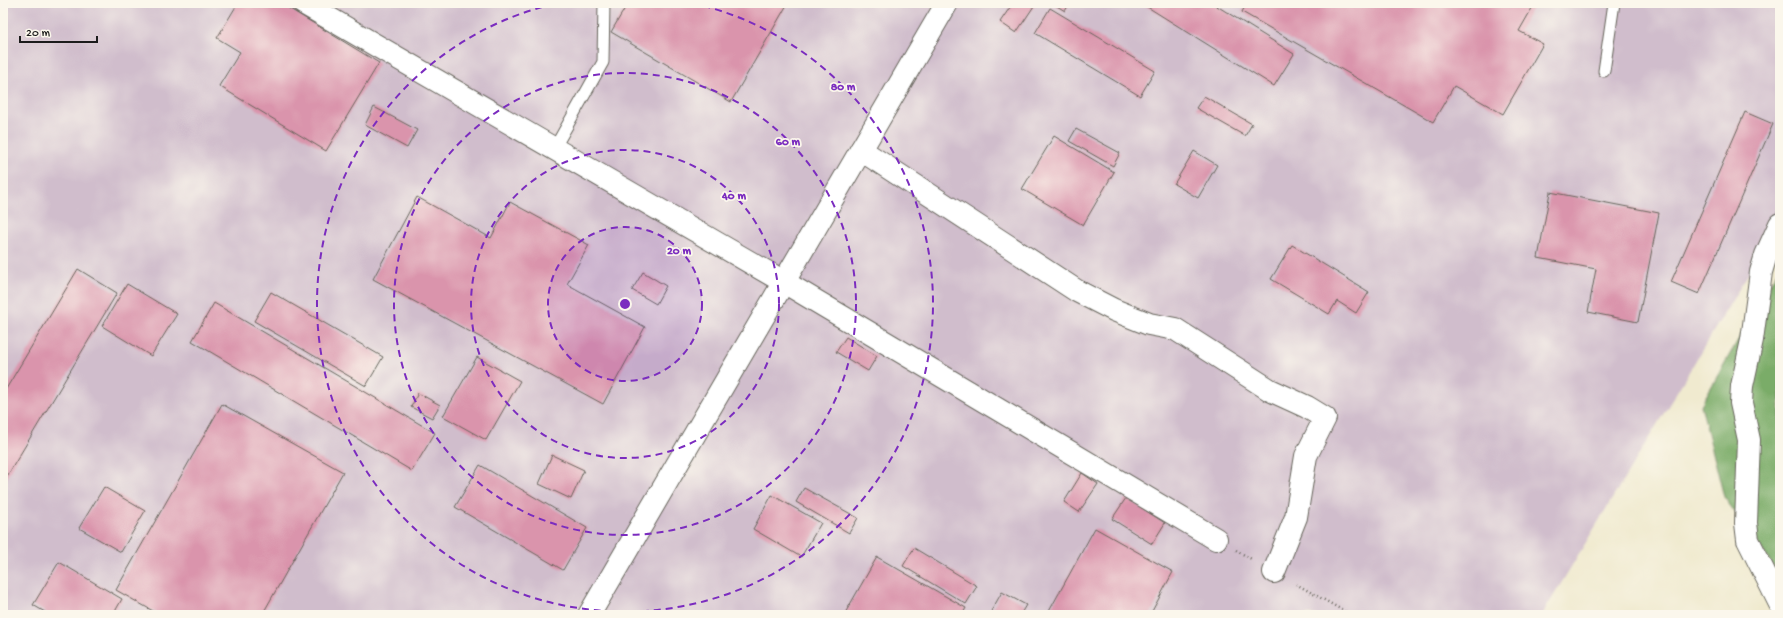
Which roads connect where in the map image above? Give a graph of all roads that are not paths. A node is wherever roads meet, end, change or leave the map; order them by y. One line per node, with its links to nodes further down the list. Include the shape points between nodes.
1 (303, 3): 6 (street)
2 (604, 3): 6 (lane, via 603,62)
3 (948, 3): 7 (street)
4 (1614, 3): 5 (lane)
5 (1604, 71)
6 (554, 149): 9 (street)
7 (861, 150): 9 (street); 11 (street, via 1077,291 1149,324 1175,329 1270,390 1325,418 1306,456 1296,517)
8 (1780, 224): 12 (street, via 1761,272 1741,403 1749,440 1746,523 1748,540)
9 (784, 282): 10 (street); 13 (street)
10 (1216, 539)
11 (1274, 572)
12 (1780, 604)
13 (589, 615)

